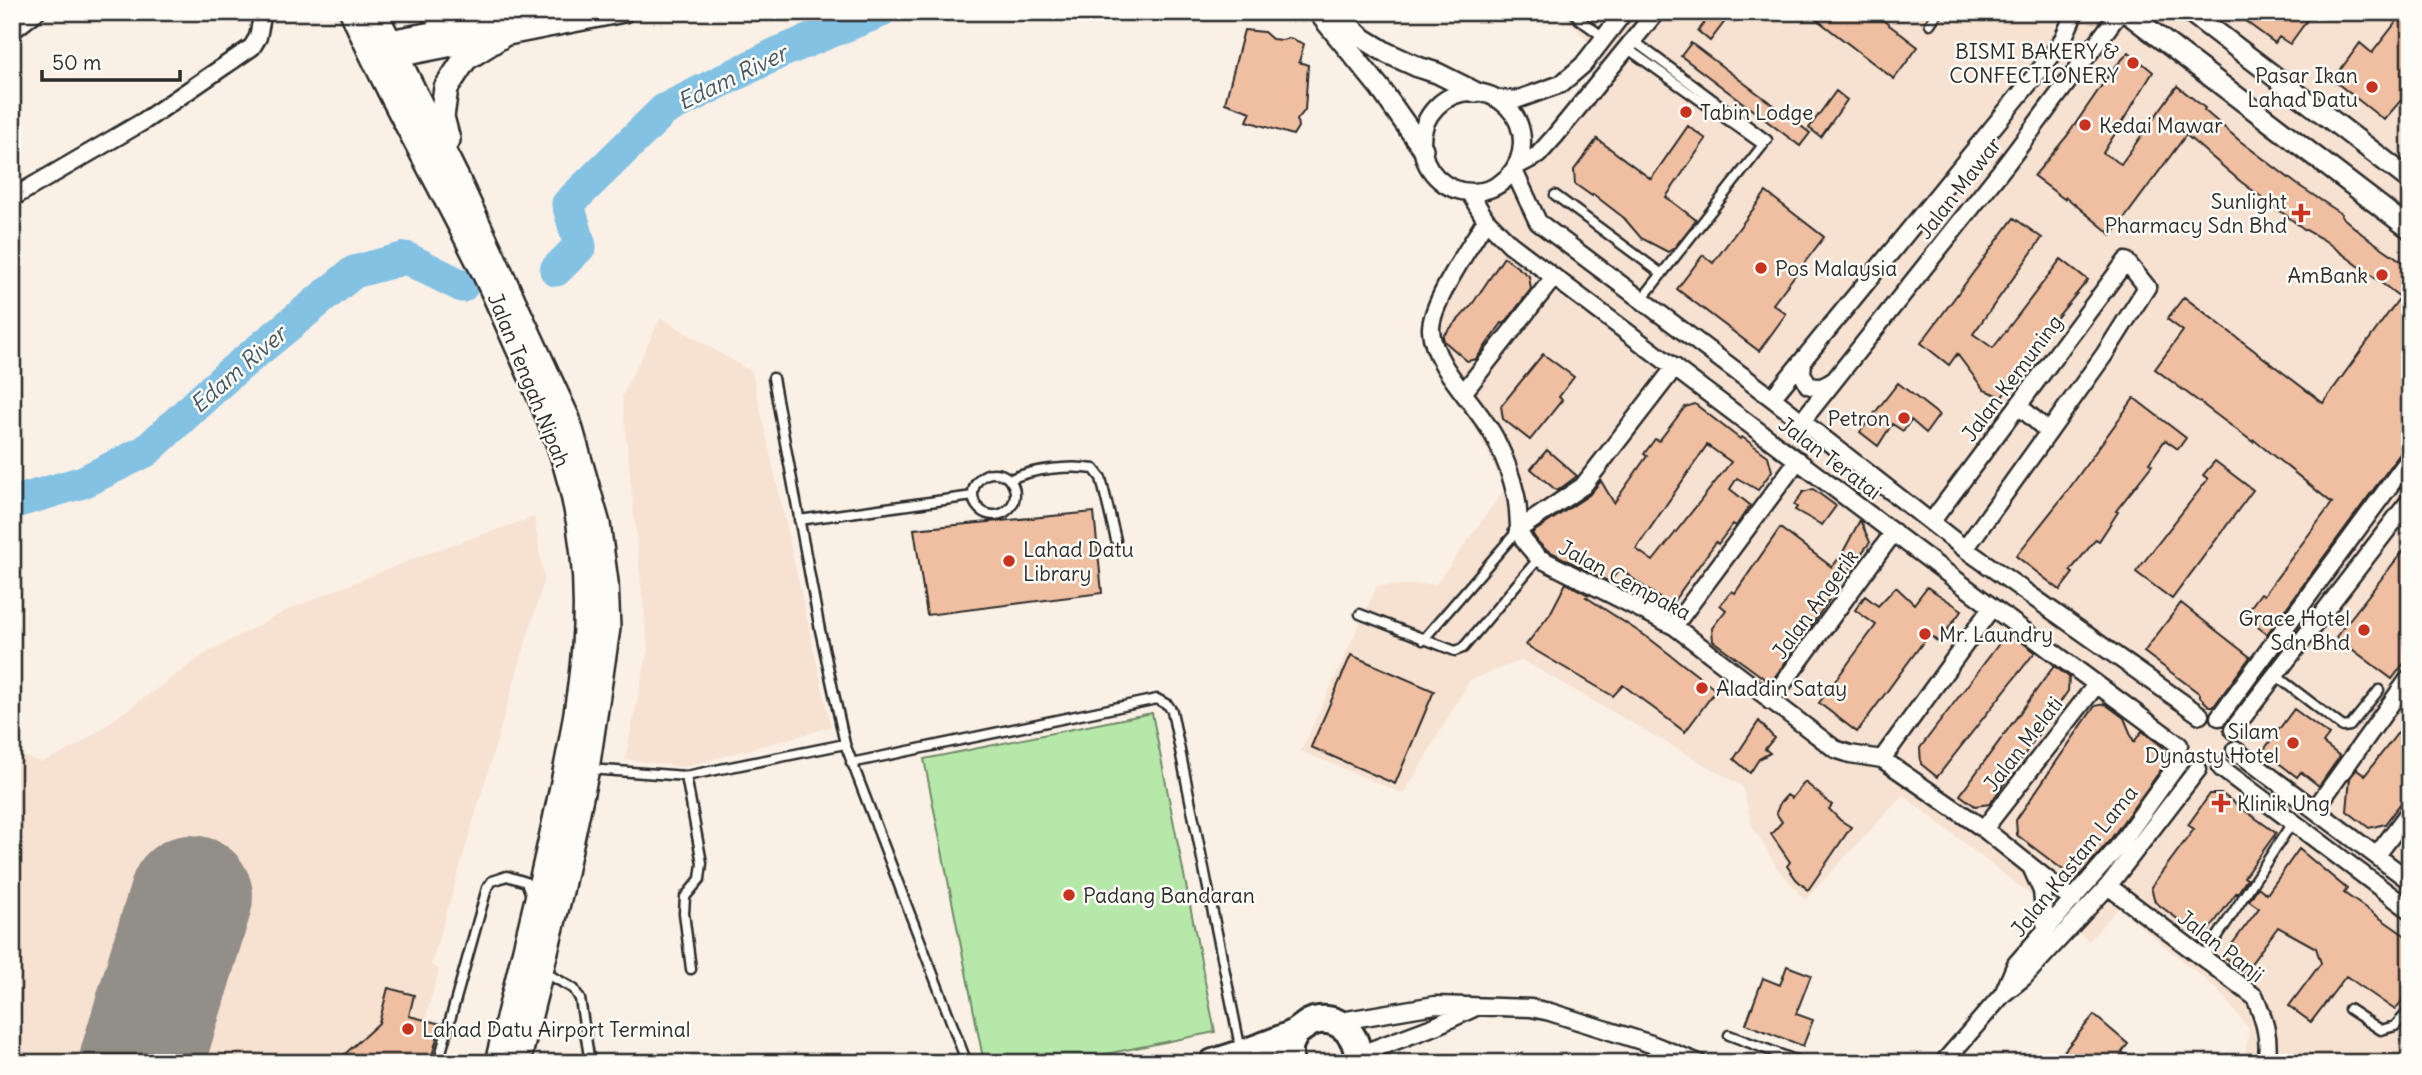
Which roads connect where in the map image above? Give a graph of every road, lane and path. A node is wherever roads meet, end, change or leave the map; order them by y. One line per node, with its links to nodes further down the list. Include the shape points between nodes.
1 (36, 12): 20 (street)
2 (263, 12): 35 (street, via 252,47 144,121)
3 (352, 12): 25 (main road, Jalan Tengah Nipah)
4 (376, 12): 24 (main road, Jalan Tengah Nipah)
5 (433, 12): 18 (main road)
6 (539, 12): 18 (street)
7 (624, 12): 21 (street)
8 (1318, 12): 30 (street)
9 (1335, 12): 27 (street, via 1361,37 1387,53)
10 (1574, 12): 22 (lane)
11 (1625, 12): 22 (street)
12 (1656, 12): 23 (street)
13 (1938, 12): 19 (lane)
14 (2074, 12): 42 (street, Jalan Mawar, via 2052,55)
15 (2120, 12): 45 (street, Jalan Mawar)
16 (2126, 12): 38 (street)
17 (2190, 12): 33 (street)
18 (477, 24): 24 (street)
19 (1930, 24)
20 (12, 31)
21 (500, 37): 24 (street); 32 (main road, via 465,59 446,88 442,117)
22 (1605, 38): 28 (street, via 1561,84 1516,100)
23 (1631, 45): 29 (lane); 31 (street, via 1538,155); 39 (lane, via 1763,145)
24 (393, 48): 25 (street); 26 (street); 32 (main road, Jalan Tengah Nipah)
25 (368, 50): 26 (main road, Jalan Tengah Nipah)
26 (379, 72): 94 (main road, Jalan Tengah Nipah, via 495,297 565,462 579,524 587,621 582,678)
27 (1475, 92): 28 (street); 30 (street, via 1460,93 1430,114)
28 (1500, 99): 31 (street, via 1521,132)
29 (1768, 141)
30 (1423, 149): 34 (street, via 1438,179)
31 (1515, 169): 34 (street, via 1500,183); 41 (street, Jalan Teratai, via 1538,222)
32 (458, 180): 81 (main road, Jalan Tengah Nipah, via 568,419 598,524 608,628)
33 (2410, 180)
34 (1469, 192): 37 (street, Jalan Teratai)
35 (17, 195)
36 (1555, 195): 39 (lane)
37 (1486, 220): 40 (street, Jalan Teratai); 46 (street, via 1433,312 1435,350)
38 (2410, 229)
39 (1662, 274): 41 (lane)
40 (1554, 277): 43 (street, Jalan Teratai); 46 (street)
41 (1642, 299): 47 (street, Jalan Teratai)
42 (1803, 361): 45 (street, via 1808,385 1825,386); 47 (street, Jalan Mawar)
43 (1675, 367): 52 (street, Jalan Teratai); 58 (street, via 1583,486)
44 (774, 378): 56 (lane)
45 (1835, 379): 49 (street, Jalan Mawar)
46 (1463, 393): 58 (street, via 1496,439 1516,495)
47 (1772, 398): 49 (street, Jalan Teratai)
48 (2018, 406): 50 (street); 50 (street, Jalan Kemuning, via 2126,261 2147,287); 57 (street, Jalan Kemuning)
49 (1802, 421): 57 (street, Jalan Teratai)
50 (2049, 432): 61 (street)
51 (2410, 458): 73 (street)
52 (1798, 460): 59 (street, Jalan Teratai); 65 (street)
53 (1009, 480): 54 (lane, via 994,473 985,475 978,480); 54 (lane, via 1013,502 1002,513 980,510); 60 (lane, via 1026,473 1094,469 1101,478)
54 (973, 496): 56 (lane)
55 (2410, 500): 67 (street)
56 (799, 520): 75 (lane)
57 (1932, 521): 61 (street, Jalan Teratai)
58 (1518, 530): 62 (street, Jalan Cempaka); 66 (lane)
59 (1894, 532): 63 (street, Jalan Teratai); 71 (street, Jalan Angerik)
60 (1116, 540)
61 (1965, 549): 72 (street, Jalan Teratai)
62 (1539, 558): 65 (street, Jalan Cempaka); 66 (lane, via 1463,648 1455,652)
63 (1992, 607): 69 (street, Jalan Teratai); 78 (street)
64 (1360, 614): 66 (lane)
65 (1674, 626): 71 (street, Jalan Cempaka)
66 (1423, 640)
67 (2275, 675): 70 (lane, via 2343,727 2350,726); 74 (street)
68 (2410, 677): 84 (street)
69 (2096, 685): 77 (street, Jalan Teratai); 87 (street, Jalan Melati)
70 (2379, 690)
71 (1770, 701): 78 (street, Jalan Cempaka, via 1835,749)
72 (2200, 715): 73 (street); 77 (street, via 2185,726)
73 (2219, 717): 74 (street)
74 (2233, 730): 76 (street)
75 (845, 744): 79 (lane); 83 (lane)
76 (2235, 750): 80 (street); 84 (street)
77 (2181, 751): 82 (street, via 2189,765); 92 (street, Jalan Kastam Lama, via 2118,847)
78 (1882, 759): 87 (street, Jalan Cempaka)
79 (851, 763): 106 (lane, via 1157,699 1168,705); 113 (lane)
80 (2221, 768): 82 (street); 86 (street)
81 (587, 769): 83 (lane); 98 (main road, Jalan Tengah Nipah)
82 (2198, 769): 91 (street, Jalan Kastam Lama)
83 (686, 776): 97 (lane, via 702,863 700,879 685,898)
84 (2315, 809): 88 (street)
85 (2410, 811): 88 (street)
86 (2292, 823): 93 (street); 96 (lane)
87 (1984, 829): 89 (street, Jalan Cempaka)
88 (2377, 855): 90 (street)
89 (2031, 867): 92 (street, Jalan Cempaka); 95 (street, via 2044,901)
90 (2410, 881)
91 (2108, 886): 96 (street, Jalan Panji); 99 (street, Jalan Kastam Lama)
92 (2073, 900): 95 (street, Jalan Kastam Lama)
93 (2410, 910)
94 (532, 922): 109 (lane, via 532,898 526,882 507,876 492,881); 110 (main road, Jalan Tengah Nipah)
95 (2046, 930): 99 (street, Jalan Kastam Lama, via 2016,964)
96 (2204, 957): 119 (street, Jalan Panji, via 2255,997 2267,1025)
97 (691, 969)
98 (541, 970): 111 (main road, Jalan Tengah Nipah); 112 (lane, via 574,989 580,999)
99 (2003, 994): 118 (street, Jalan Kastam Lama)
100 (1476, 1007): 103 (street, via 1417,1007); 107 (street); 116 (street, via 1550,1012)
101 (2349, 1009): 102 (lane, via 2381,1030 2395,1026)
102 (2410, 1010)
103 (1335, 1022): 104 (highway, via 1320,1020); 107 (highway, via 1356,1041)
104 (1295, 1033): 106 (highway); 115 (highway)
105 (1729, 1035): 108 (lane)
106 (1241, 1054): 114 (highway)
107 (1357, 1059)
108 (1785, 1060): 117 (lane)
109 (438, 1063)
110 (497, 1063)
111 (518, 1063)
112 (590, 1063)
113 (967, 1063)
114 (1213, 1063)
115 (1289, 1063)
116 (1699, 1063)
117 (1803, 1063)
118 (1943, 1063)
119 (2266, 1063)

